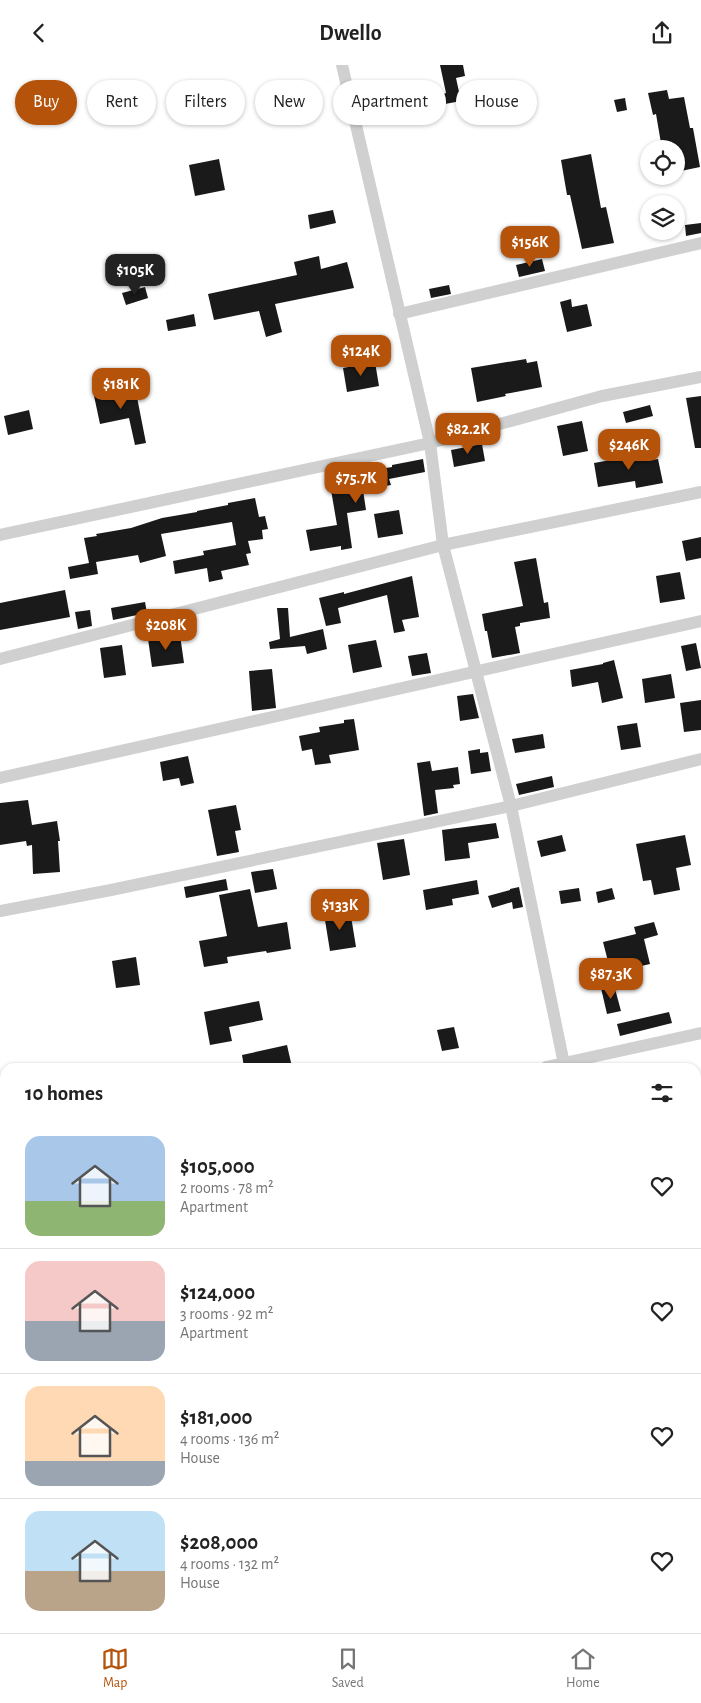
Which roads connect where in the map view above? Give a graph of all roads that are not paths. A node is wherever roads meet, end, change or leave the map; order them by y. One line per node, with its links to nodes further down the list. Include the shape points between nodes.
1 (342, 65): 3 (street)
2 (701, 243): 3 (street)
3 (400, 314): 5 (street)
4 (701, 377): 5 (street, via 602,396)
5 (430, 443): 7 (street); 8 (street)
6 (701, 492): 8 (street)
7 (0, 535)
8 (443, 545): 10 (street); 11 (street)
9 (701, 621): 11 (street)
10 (0, 659)
11 (476, 672): 13 (street); 14 (street)
12 (701, 759): 14 (street)
13 (0, 778)
14 (511, 806): 15 (street); 17 (street)
15 (0, 911)
16 (701, 1033): 17 (street)
17 (564, 1063)

